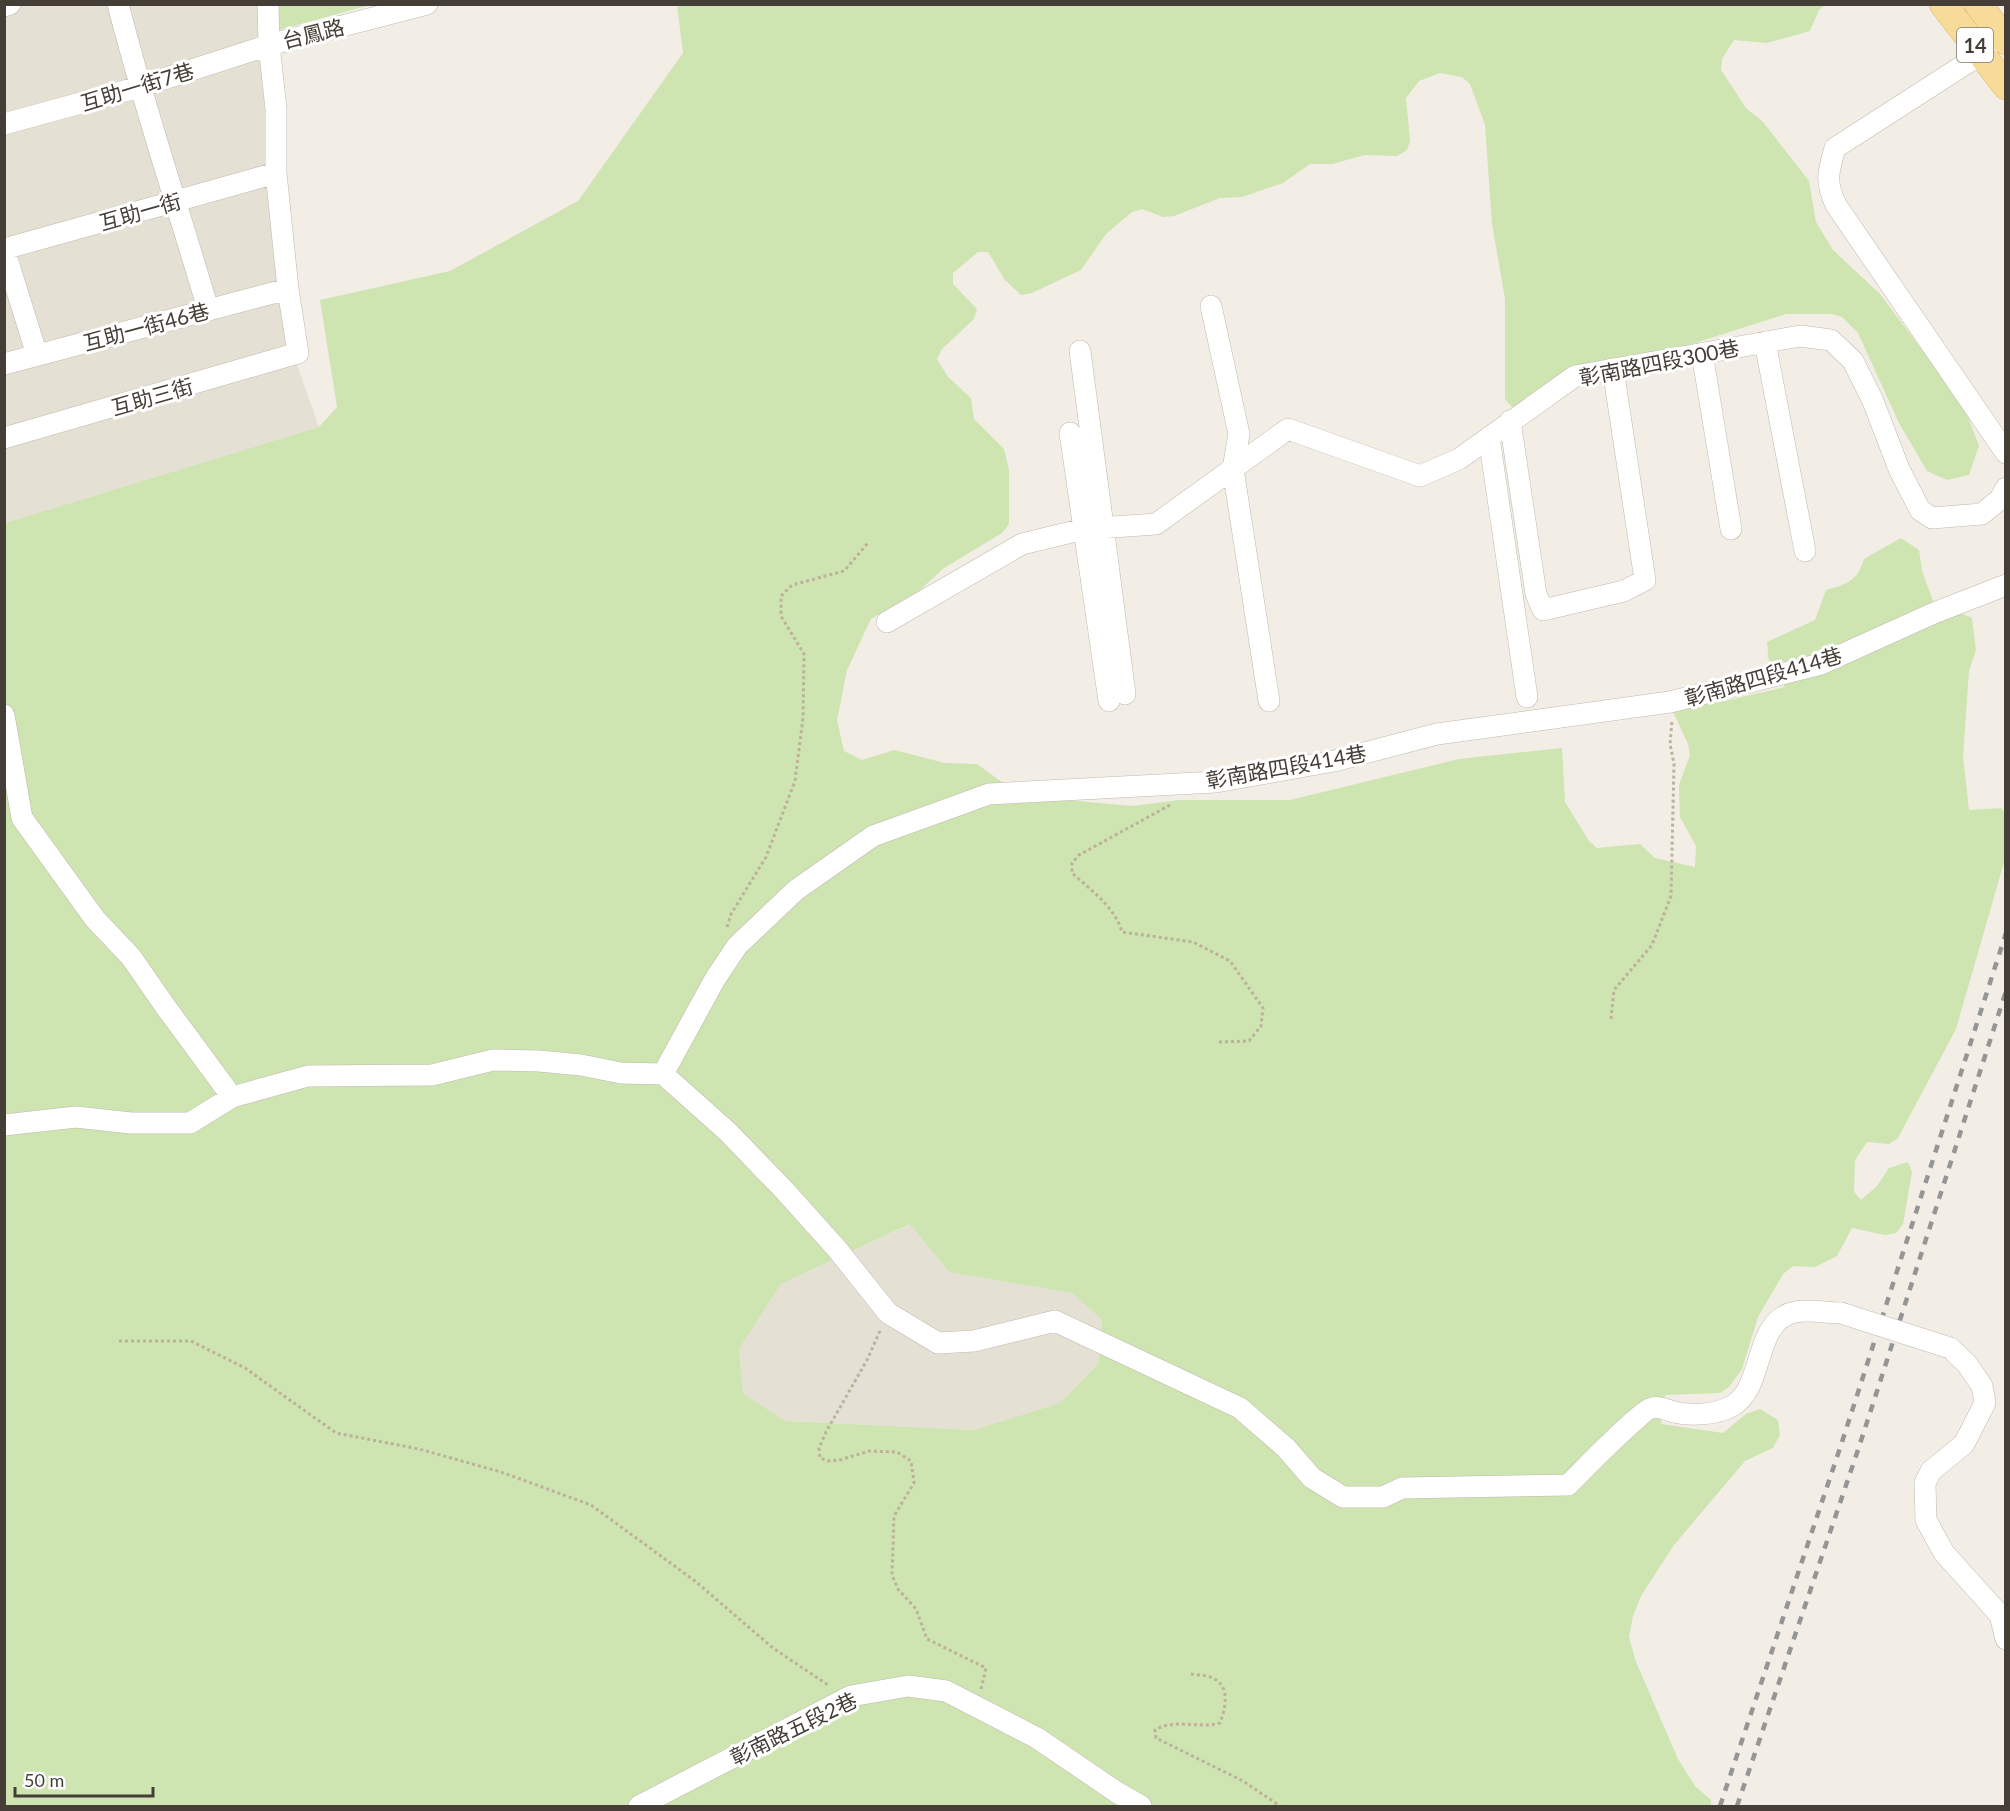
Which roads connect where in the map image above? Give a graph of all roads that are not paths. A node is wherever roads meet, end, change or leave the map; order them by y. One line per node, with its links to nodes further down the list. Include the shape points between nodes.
1 (10, 4): 7 (street)
2 (118, 4): 12 (street)
3 (268, 4): 9 (street)
4 (427, 4): 9 (street, 台鳳路)
5 (1944, 4): 10 (main road, 14)
6 (1978, 4): 8 (main road, 14)
7 (4, 6)
8 (2002, 36): 10 (street)
9 (269, 45): 12 (street, 互助一街7巷); 14 (street, via 276,109)
10 (1981, 54): 11 (main road, 14); 30 (street, via 1835,148 1828,189)
11 (2006, 86)
12 (139, 87): 13 (street, 互助一街7巷); 15 (street)
13 (4, 124)
14 (276, 172): 15 (street, 互助一街); 17 (street)
15 (176, 201): 16 (street, 互助一街); 19 (street)
16 (5, 249): 23 (street)
17 (288, 289): 19 (street, 互助一街46巷); 29 (street, 互助三街, via 298,353)
18 (1211, 306): 31 (street, via 1239,434)
19 (208, 309): 23 (street, 互助一街46巷)
20 (1765, 342): 22 (street, 彰南路四段300巷); 32 (street, 彰南路四段300巷, via 1800,336 1831,340 1853,361 1899,469 1920,510 1932,518 1982,514 2000,499); 35 (street)
21 (1080, 351): 33 (street)
22 (1702, 353): 25 (street, 彰南路四段300巷); 34 (street)
23 (37, 355): 24 (street, 互助一街46巷)
24 (4, 364)
25 (1613, 369): 26 (street, 彰南路四段300巷, via 1575,376); 26 (street, via 1645,580 1624,591 1543,610 1536,594)
26 (1510, 421): 28 (street, 彰南路四段300巷)
27 (1070, 433): 33 (street)
28 (1489, 437): 31 (street, 彰南路四段300巷, via 1459,459 1420,476 1288,429); 39 (street)
29 (4, 438)
30 (2006, 453)
31 (1233, 469): 33 (street, 彰南路四段300巷, via 1156,524); 40 (street)
32 (2006, 488)
33 (1094, 527): 37 (street, 彰南路四段300巷, via 1022,543); 38 (street)
34 (1731, 529)
35 (1805, 550)
36 (2006, 585): 42 (street, 彰南路四段414巷, via 1821,664 1670,702 1437,734 1334,761 1216,782 989,794 873,836 796,890 737,946)
37 (886, 622)
38 (1117, 697)
39 (1527, 697)
40 (1269, 701)
41 (4, 715): 43 (street, via 22,818 95,919 131,957)
42 (663, 1074): 43 (street, via 493,1059 432,1075 308,1076); 45 (street, bridge, via 728,1132 784,1191 888,1313 938,1343 974,1341 1055,1321 1240,1408 1286,1448 1312,1478 1343,1497 1383,1497 1402,1488 1568,1485 1650,1408 1698,1415 1731,1407 1743,1398 1764,1340 1778,1321 1795,1312 1841,1313 1950,1348 1982,1386 1985,1403 1964,1444 1931,1471 1925,1482 1926,1520 1944,1553 2000,1615)
43 (232, 1096): 44 (street, via 190,1122 76,1117)
44 (4, 1125)
45 (2006, 1638)
46 (639, 1806): 47 (street, 彰南路五段2巷, via 851,1696 908,1686 946,1691 1037,1738)
47 (1141, 1806)

